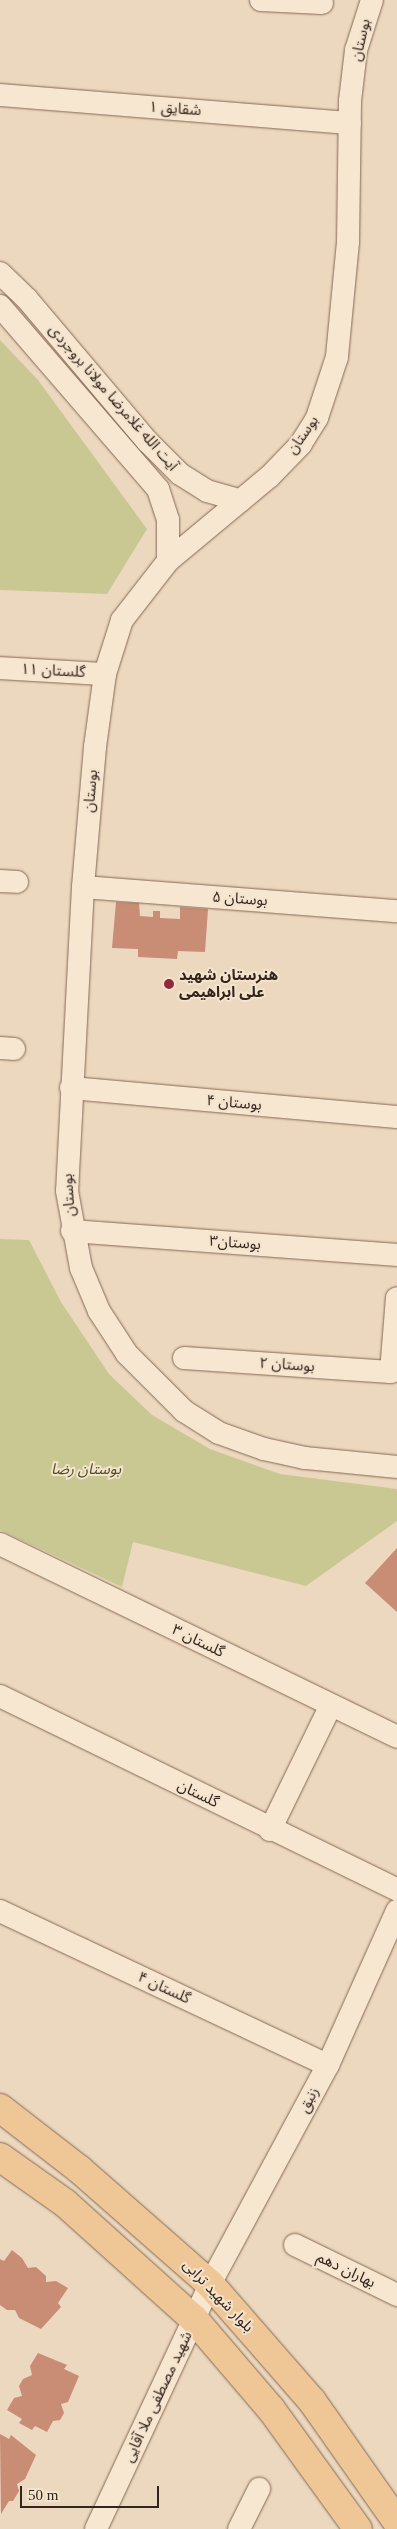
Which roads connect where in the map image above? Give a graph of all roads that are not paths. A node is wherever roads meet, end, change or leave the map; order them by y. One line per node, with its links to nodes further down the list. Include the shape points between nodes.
1 (261, 0): 3 (street)
2 (372, 0): 5 (street, بوستان, via 356,50)
3 (322, 3)
4 (0, 95): 5 (street, شقایق ۱)
5 (350, 123): 10 (street, بوستان, via 348,242 342,316 337,357 328,389 317,418 300,444)
6 (0, 273): 8 (street, آیت الله غلامرضا مولانا بروجردی, via 27,299)
7 (0, 306): 9 (street, آیت الله غلامرضا مولانا بروجردی)
8 (148, 442): 9 (street, via 149,452 144,458); 10 (street, آیت الله غلامرضا مولانا بروجردی, via 180,474 200,487)
9 (132, 458): 11 (street, آیت الله غلامرضا مولانا بروجردی, via 158,489 168,520)
10 (241, 501): 11 (street, بوستان)
11 (168, 561): 13 (street, بوستان, via 122,620)
12 (0, 668): 13 (street, گلستان ۱۱)
13 (105, 674): 14 (street, بوستان)
14 (83, 887): 15 (street, بوستان ۵); 16 (street, بوستان)
15 (397, 910)
16 (71, 1088): 17 (street, بوستان ۴); 18 (street, بوستان, via 67,1191)
17 (397, 1117)
18 (72, 1231): 19 (street, بوستان۳); 22 (street, بوستان, via 81,1268 108,1328 148,1378 184,1411 219,1433 264,1449 305,1458)
19 (397, 1255)
20 (397, 1298): 21 (street, بوستان ۲, via 391,1372)
21 (184, 1358)
22 (397, 1467)
23 (0, 1544): 25 (street, گلستان ۳)
24 (0, 1696): 27 (street, گلستان)
25 (331, 1705): 26 (street, گلستان ۳); 27 (street)
26 (397, 1737)
27 (270, 1830): 28 (street, گلستان)
28 (397, 1890)
29 (0, 1911): 31 (street, گلستان ۴)
30 (397, 1911): 31 (street, زنبق)
31 (328, 2065): 35 (street, زنبق)
32 (0, 2108): 35 (main road, بلوار شهید ترابی, via 79,2169)
33 (0, 2157): 37 (main road, via 65,2203)
34 (295, 2245): 36 (street, بهاران دهم)
35 (210, 2284): 37 (street, زنبق); 39 (main road, بلوار شهید ترابی, via 312,2401)
36 (397, 2295)
37 (194, 2318): 40 (street, شهید مصطفی ملا آقایی); 42 (main road, via 271,2409)
38 (259, 2489): 41 (street)
39 (397, 2522)
40 (96, 2529)
41 (239, 2529)
42 (358, 2529)

